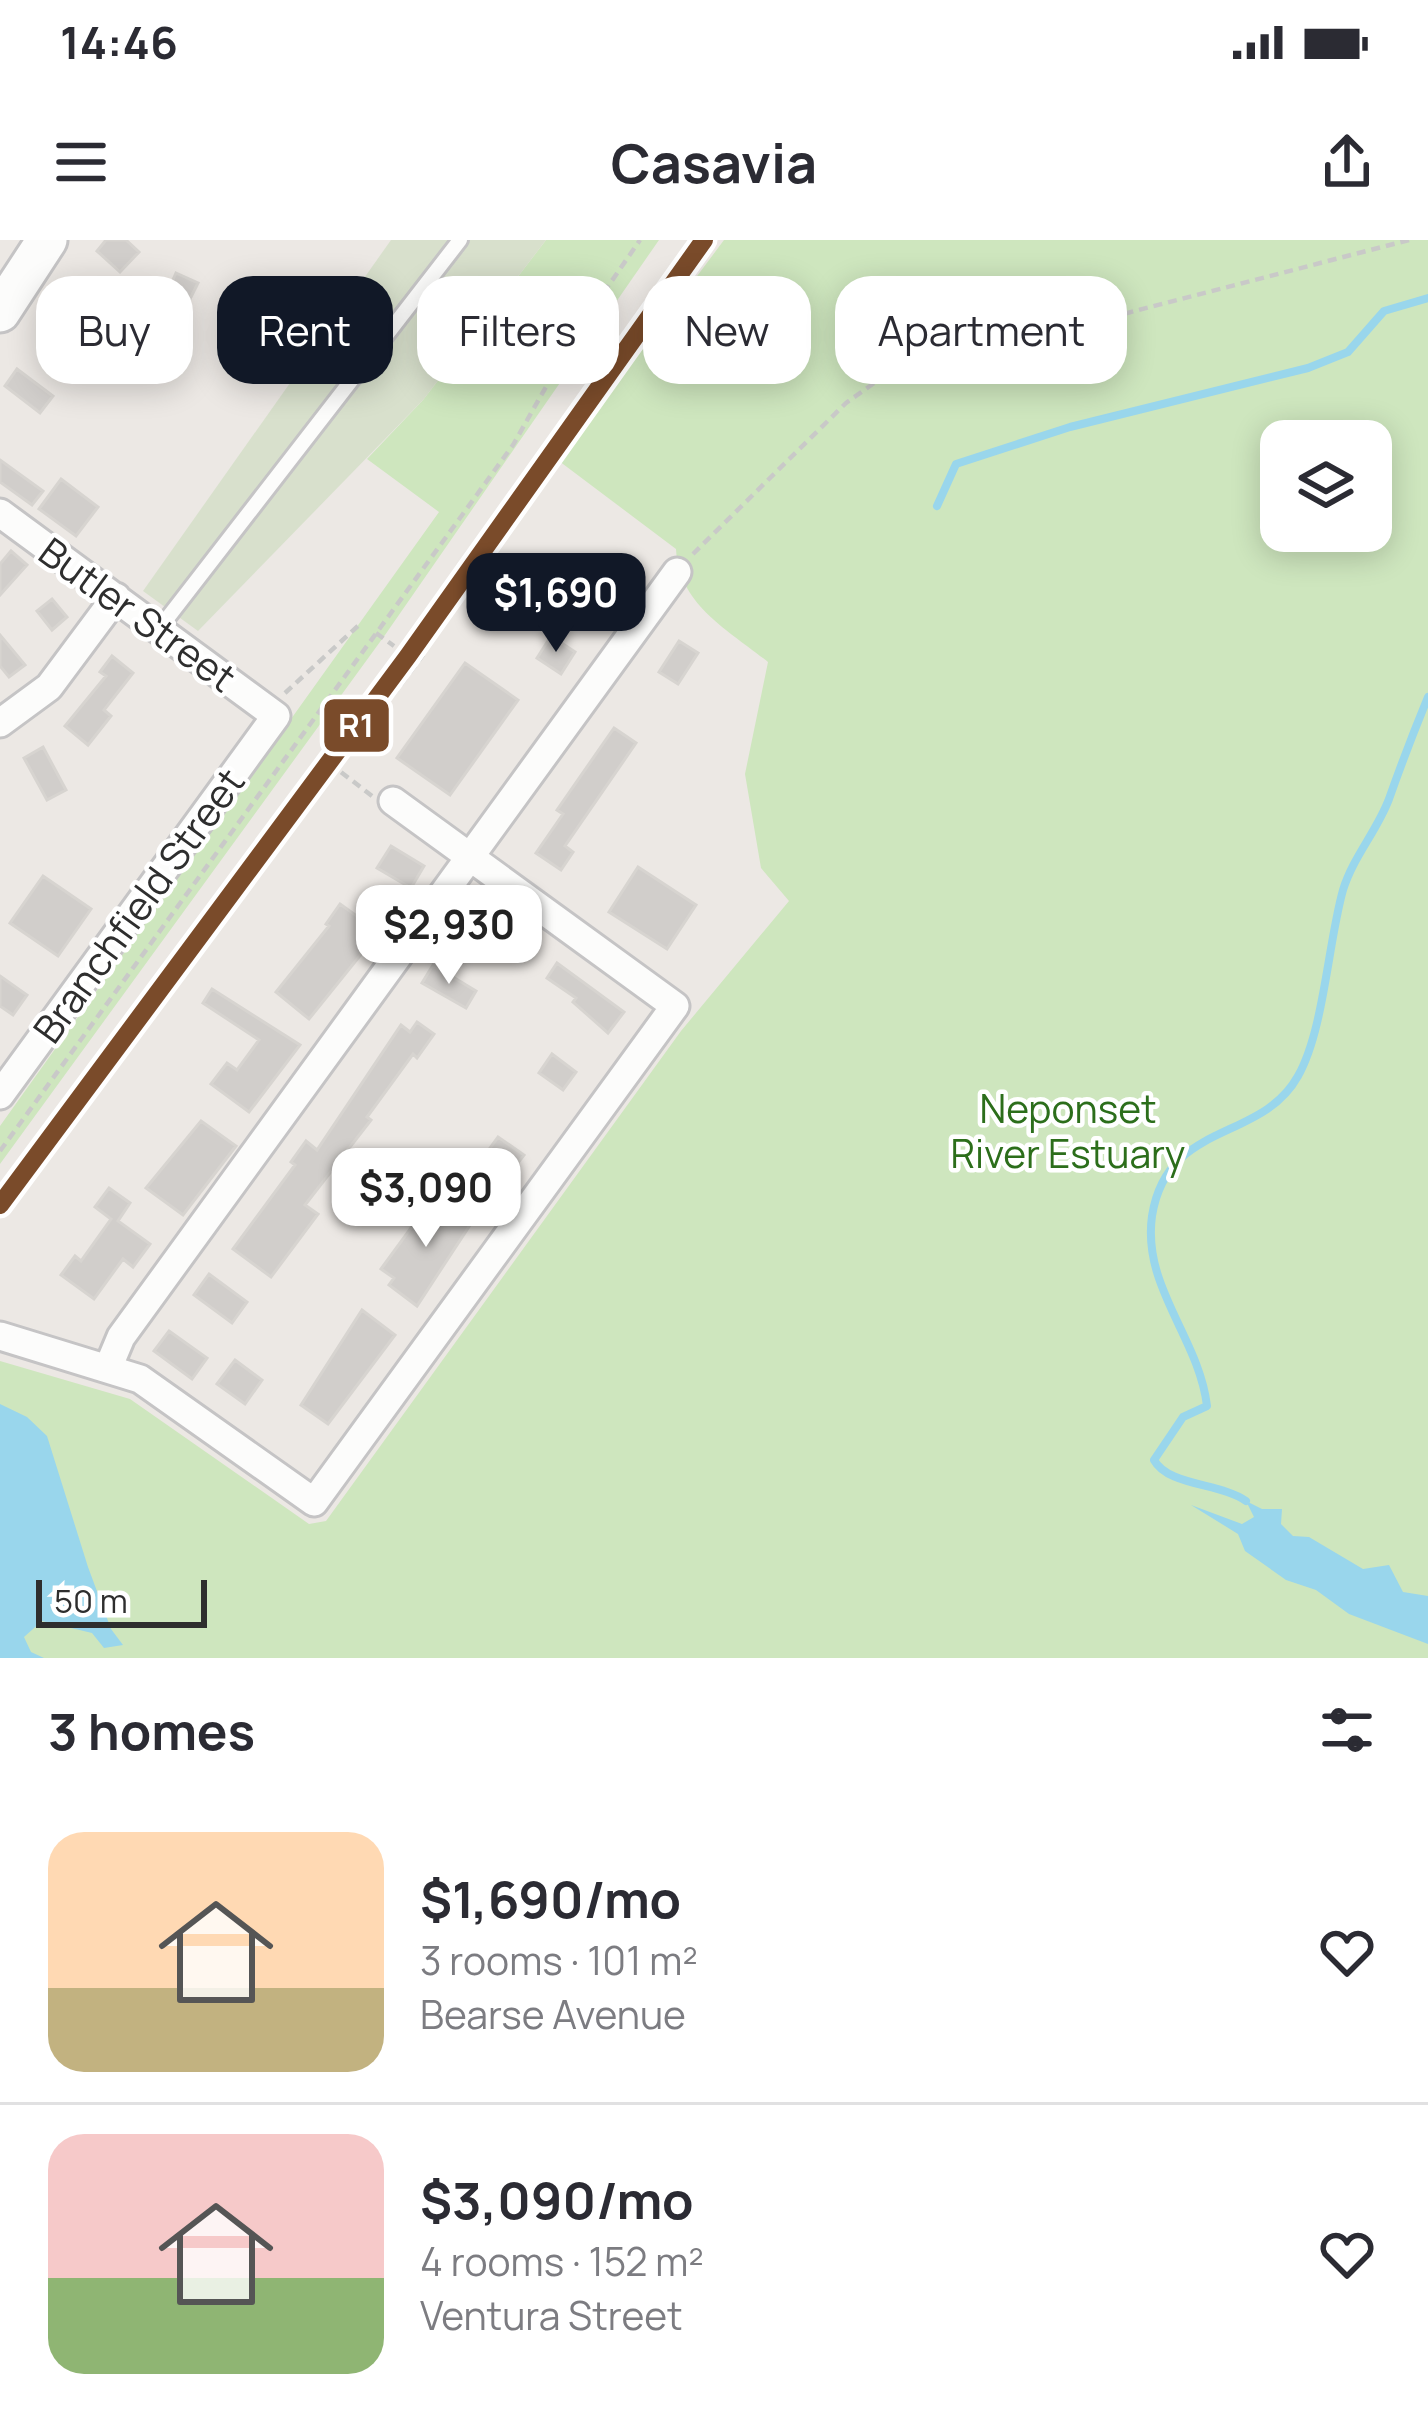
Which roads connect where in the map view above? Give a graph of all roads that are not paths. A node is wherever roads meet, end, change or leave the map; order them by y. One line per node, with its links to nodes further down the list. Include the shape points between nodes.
1 (47, 240): 3 (main road)
2 (460, 240): 7 (lane)
3 (0, 312)
4 (0, 513): 6 (street, Butler Street)
5 (677, 572): 11 (street)
6 (116, 597): 7 (street, Butler Street); 9 (street, via 49,687)
7 (159, 629): 8 (street, Butler Street)
8 (274, 714): 12 (street, Branchfield Street)
9 (0, 723)
10 (393, 801): 11 (street)
11 (473, 858): 14 (street, via 121,1337); 14 (street, via 675,1006 314,1502 156,1388)
12 (0, 1095)
13 (0, 1336): 14 (street)
14 (108, 1368)

